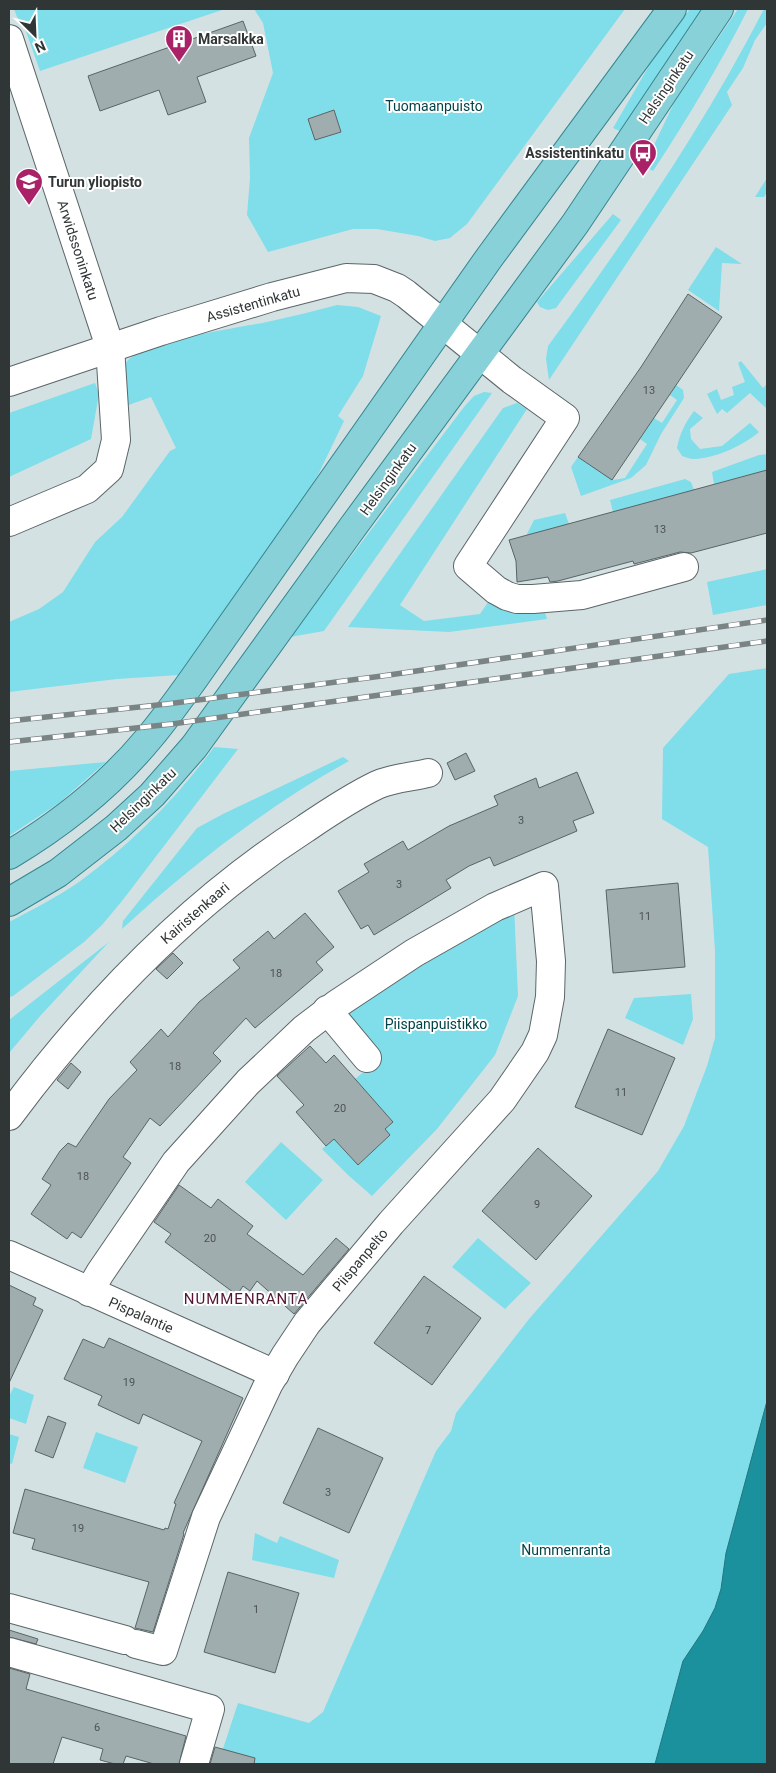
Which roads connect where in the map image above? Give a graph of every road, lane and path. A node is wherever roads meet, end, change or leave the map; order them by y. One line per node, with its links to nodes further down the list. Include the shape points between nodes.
1 (672, 9): 4 (main road)
2 (718, 9): 6 (main road, Helsinginkatu, via 575,224)
3 (9, 38): 5 (street, Arwidssoninkatu)
4 (443, 323): 5 (street, Assistentinkatu, via 396,288 374,279 346,278 272,297); 6 (street, Assistentinkatu); 11 (main road, via 150,738 98,791 61,822)
5 (110, 347): 7 (street, Assistentinkatu); 8 (street, Arwidssoninkatu, via 116,440 108,469 87,489)
6 (481, 354): 9 (street, Assistentinkatu, via 565,418 468,566 496,590 517,599 582,595); 12 (main road, Helsinginkatu, via 178,766 116,828 58,873)
7 (9, 382)
8 (9, 522)
9 (684, 567)
10 (428, 773): 15 (street, Kairistenkaari, via 378,785 332,811 262,857 190,914 136,964 83,1023)
11 (9, 856)
12 (9, 902)
13 (327, 1010): 14 (street); 17 (street, via 248,1082 176,1162 100,1272); 18 (street, Piispanpelto, via 414,953 496,907 544,886 551,961 550,997 543,1035 535,1052 502,1100 307,1323)
14 (367, 1058)
15 (9, 1116)
16 (9, 1255): 17 (street, Pispalantie)
17 (90, 1292): 18 (street, Pispalantie)
18 (275, 1374): 19 (street, Piispanpelto, via 206,1517 163,1651)
19 (9, 1608)
20 (9, 1652): 21 (street, via 210,1709)
21 (194, 1764)

